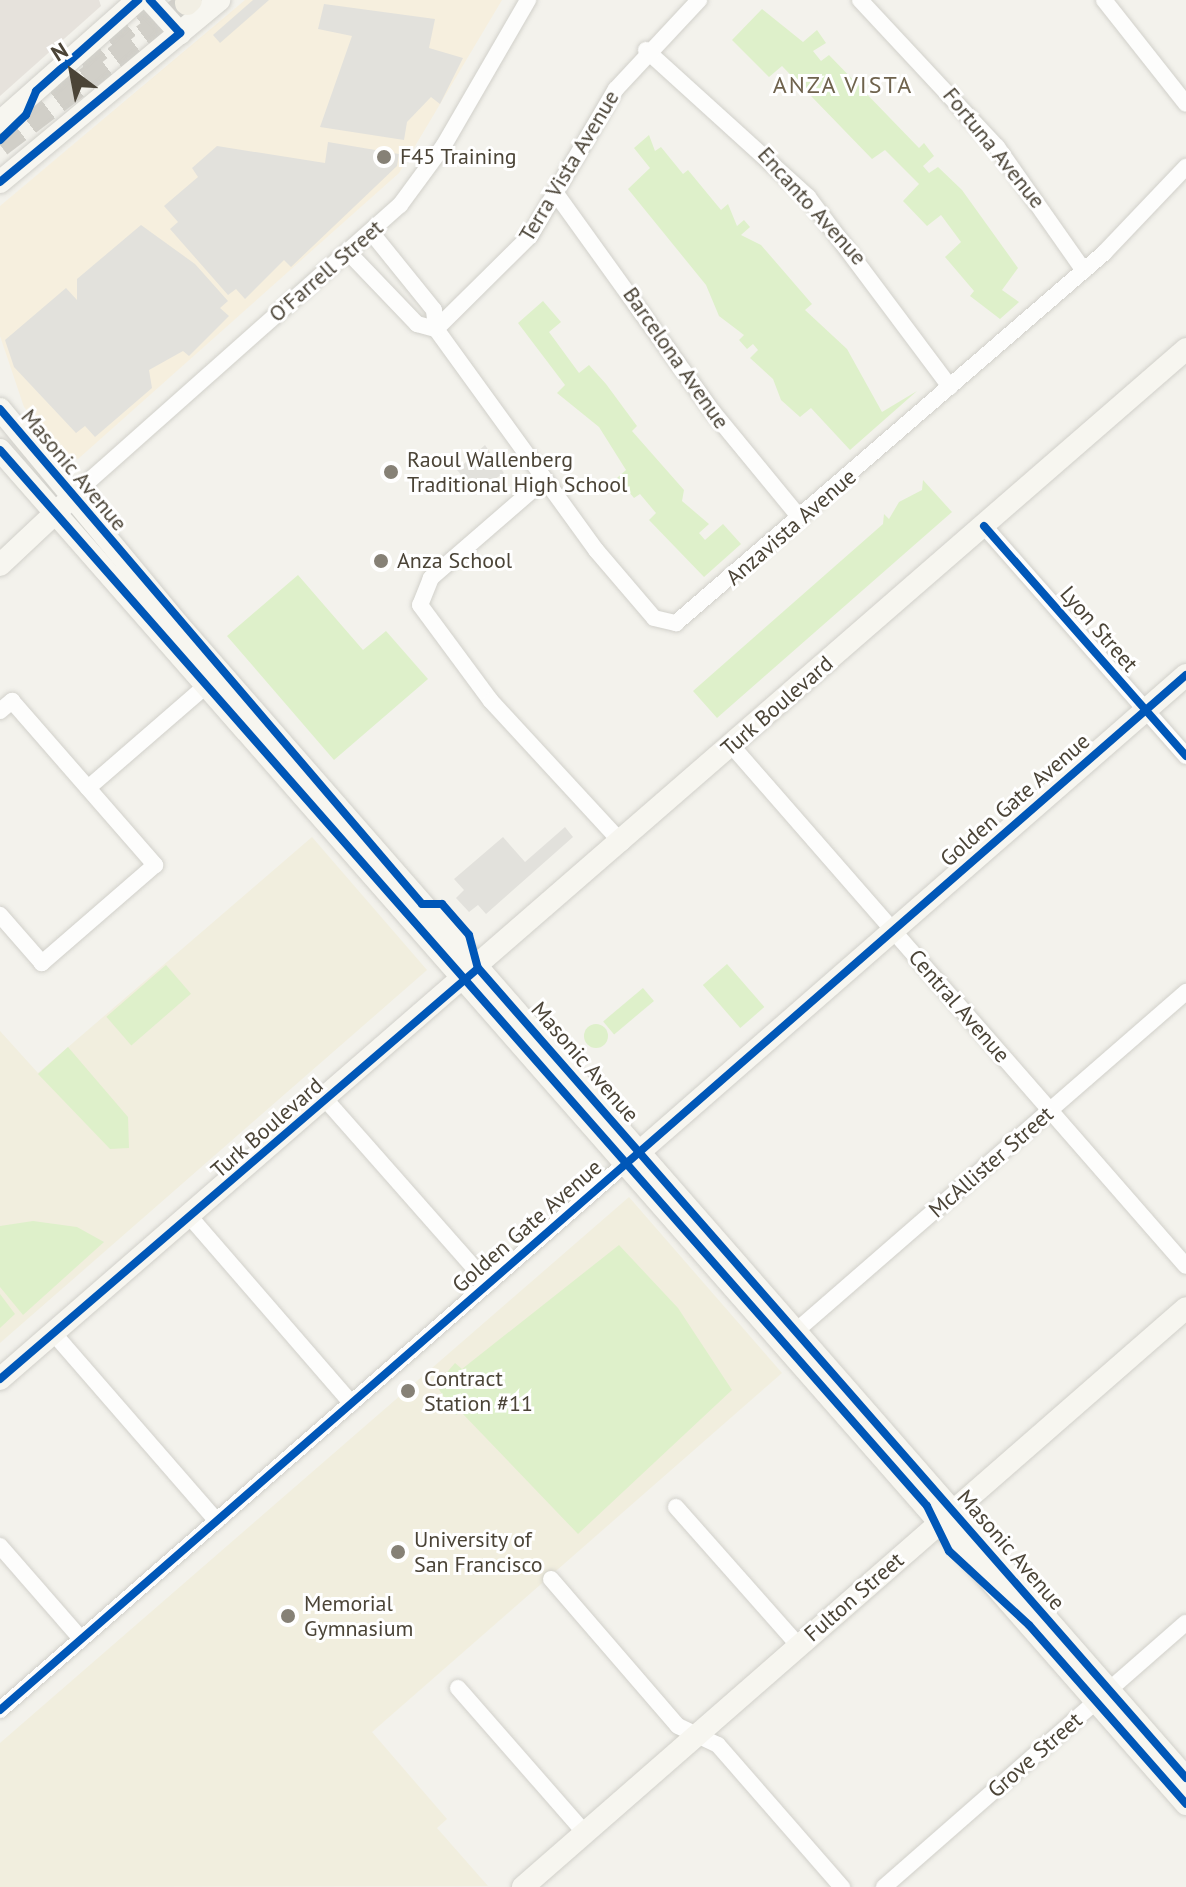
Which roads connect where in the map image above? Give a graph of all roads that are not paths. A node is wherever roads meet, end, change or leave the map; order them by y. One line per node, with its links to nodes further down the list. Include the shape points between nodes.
1 (138, 0): 10 (main road)
2 (150, 0): 8 (main road)
3 (219, 0): 8 (main road)
4 (528, 0): 17 (street, O'Farrell Street, via 431,166)
5 (699, 0): 9 (street, Terra Vista Avenue)
6 (860, 0): 19 (street, Fortuna Avenue, via 988,137)
7 (1104, 0): 11 (street)
8 (180, 33): 15 (main road)
9 (646, 50): 16 (street, Terra Vista Avenue, via 602,110); 22 (street, Encanto Avenue, via 808,197)
10 (36, 91): 12 (main road); 13 (main road, via 26,115)
11 (1186, 104)
12 (0, 122)
13 (0, 140)
14 (1186, 167): 19 (street, Anzavista Avenue)
15 (0, 182)
16 (557, 195): 20 (street, Terra Vista Avenue, via 514,255); 28 (street, Barcelona Avenue, via 713,412)
17 (371, 232): 18 (street, O'Farrell Street); 20 (street, Anzavista Avenue, via 434,310)
18 (348, 252): 20 (street, Anzavista Avenue, via 417,324); 26 (street, O'Farrell Street)
19 (1084, 271): 22 (street, Anzavista Avenue)
20 (436, 329): 25 (street, Anzavista Avenue)
21 (1186, 349): 29 (main road, Turk Boulevard)
22 (950, 387): 28 (street, Anzavista Avenue)
23 (0, 409): 26 (main road, Masonic Avenue)
24 (0, 450): 27 (main road, Masonic Avenue)
25 (544, 480): 28 (street, Anzavista Avenue, via 648,612 668,623 684,619); 38 (street, via 431,578 421,596 425,618 474,681)
26 (71, 497): 27 (main road); 32 (main road, Masonic Avenue)
27 (55, 515): 30 (main road); 32 (main road, Masonic Avenue)
28 (800, 518)
29 (984, 526): 33 (street, Lyon Street); 35 (main road, Turk Boulevard)
30 (0, 565)
31 (1186, 675): 33 (main road, Golden Gate Avenue)
32 (215, 679): 37 (street); 41 (main road, Masonic Avenue)
33 (1146, 710): 36 (street, Lyon Street); 40 (main road, Golden Gate Avenue)
34 (0, 711): 37 (street, via 12,701)
35 (732, 746): 38 (main road, Turk Boulevard); 40 (street, Central Avenue)
36 (1186, 756)
37 (88, 788): 39 (street, via 155,865 42,963)
38 (622, 843): 41 (main road, Turk Boulevard)
39 (0, 915)
40 (893, 930): 44 (street, Central Avenue); 45 (main road, Golden Gate Avenue)
41 (472, 973): 43 (main road, Turk Boulevard); 45 (main road, Masonic Avenue)
42 (1186, 992): 44 (street, McAllister Street)
43 (326, 1100): 46 (main road, Turk Boulevard); 48 (street)
44 (1050, 1110): 47 (street, Central Avenue); 50 (street, McAllister Street)
45 (633, 1158): 48 (street, Golden Gate Avenue); 50 (main road, Masonic Avenue); 56 (main road, Masonic Avenue)
46 (191, 1218): 51 (main road, Turk Boulevard); 54 (street)
47 (1186, 1266)
48 (488, 1284): 54 (street, Golden Gate Avenue)
49 (1186, 1308): 56 (main road, Fulton Street)
50 (796, 1331): 56 (main road, Masonic Avenue)
51 (50, 1342): 52 (main road, Turk Boulevard); 53 (main road, Turk Boulevard); 57 (street)
52 (0, 1379)
53 (0, 1393)
54 (351, 1403): 57 (street, Golden Gate Avenue)
55 (676, 1507): 62 (street)
56 (946, 1517): 62 (main road, Fulton Street); 64 (main road, Masonic Avenue)
57 (217, 1521): 61 (street, Golden Gate Avenue)
58 (0, 1546): 61 (street)
59 (551, 1579): 66 (street, via 678,1726)
60 (1186, 1623): 64 (street, Grove Street)
61 (81, 1639): 65 (street, Golden Gate Avenue)
62 (798, 1645): 66 (main road, Fulton Street)
63 (458, 1688): 69 (street)
64 (1103, 1696): 67 (main road, Masonic Avenue); 68 (main road, Masonic Avenue); 72 (street, Grove Street)
65 (0, 1710)
66 (697, 1734): 69 (main road, Fulton Street); 71 (street, via 718,1745)
67 (1186, 1778)
68 (1186, 1804)
69 (585, 1833): 70 (main road, Fulton Street)
70 (523, 1887)
71 (842, 1887)
72 (884, 1887)

